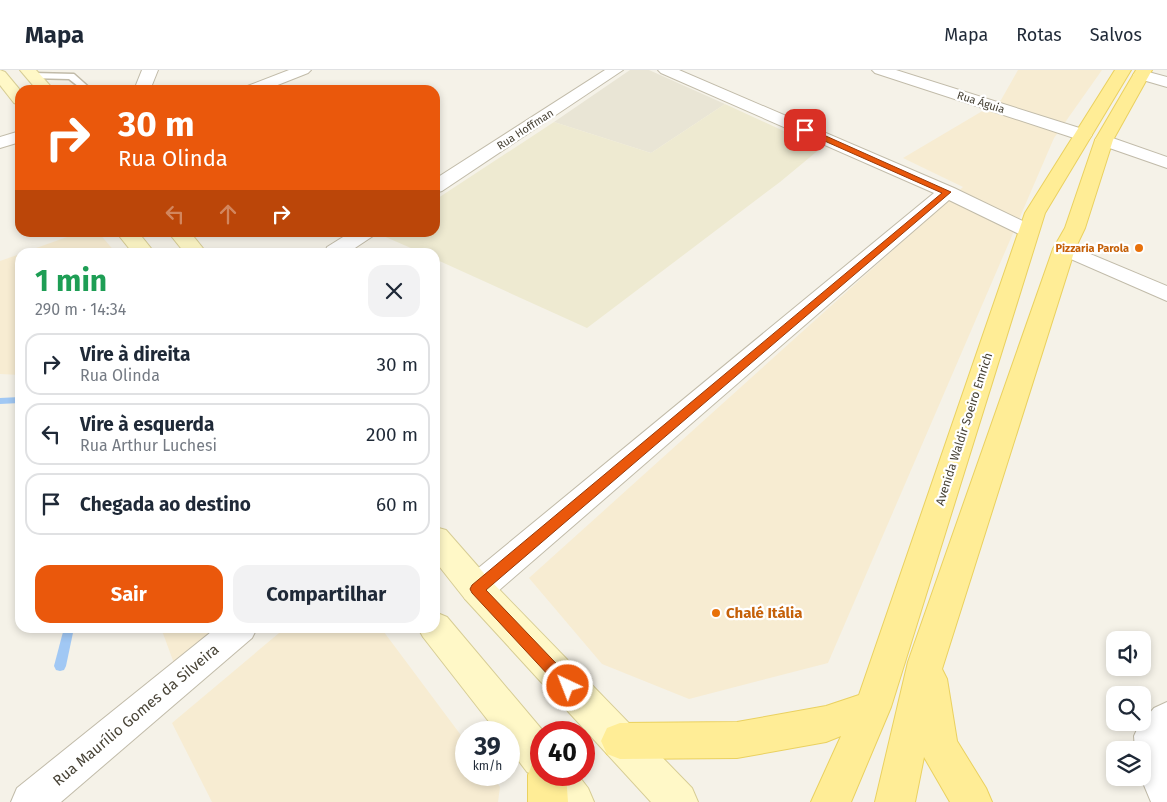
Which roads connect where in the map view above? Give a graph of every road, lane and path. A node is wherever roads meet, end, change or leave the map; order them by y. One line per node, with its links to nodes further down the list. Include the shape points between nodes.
1 (303, 70): 13 (street)
2 (615, 70): 19 (street, Rua Hoffman)
3 (666, 70): 20 (street)
4 (880, 70): 16 (street, Rua Águia)
5 (151, 71): 12 (street)
6 (1136, 72): 9 (street); 16 (main road, Avenida Waldir Soeiro Emrich)
7 (31, 73): 10 (street); 11 (lane, via 71,76)
8 (0, 74): 14 (street)
9 (1167, 82)
10 (42, 85)
11 (82, 85)
12 (144, 85)
13 (264, 85)
14 (15, 94)
15 (15, 138): 17 (street)
16 (1093, 138): 18 (street, Rua Águia); 21 (main road, Avenida Waldir Soeiro Emrich, via 1035,213); 28 (main road, Avenida Waldir Soeiro Emrich, via 1075,228)
17 (0, 142)
18 (1167, 162)
19 (440, 185)
20 (947, 192): 21 (street); 31 (street)
21 (1028, 232): 35 (main road, Avenida Waldir Soeiro Emrich)
22 (130, 237): 25 (street)
23 (182, 237): 26 (street)
24 (358, 237): 27 (street)
25 (140, 248)
26 (192, 248)
27 (342, 248)
28 (1064, 249): 29 (street); 34 (main road, Avenida Waldir Soeiro Emrich)
29 (1167, 294)
30 (440, 545): 31 (street)
31 (477, 589): 37 (street)
32 (234, 633): 42 (street, Rua Maurílio Gomes da Silveira)
33 (440, 633): 38 (street)
34 (926, 662): 47 (main road, Avenida Waldir Soeiro Emrich); 48 (main road, via 939,747)
35 (873, 707): 37 (main road, via 826,724 736,740); 46 (main road, Avenida Waldir Soeiro Emrich)
36 (1167, 720): 41 (street, via 1153,736 1154,761)
37 (620, 741): 45 (street)
38 (530, 746)
39 (547, 786): 43 (main road)
40 (562, 786): 44 (street)
41 (1167, 793)
42 (32, 802)
43 (548, 802)
44 (574, 802)
45 (678, 802)
46 (831, 802)
47 (894, 802)
48 (972, 802)

